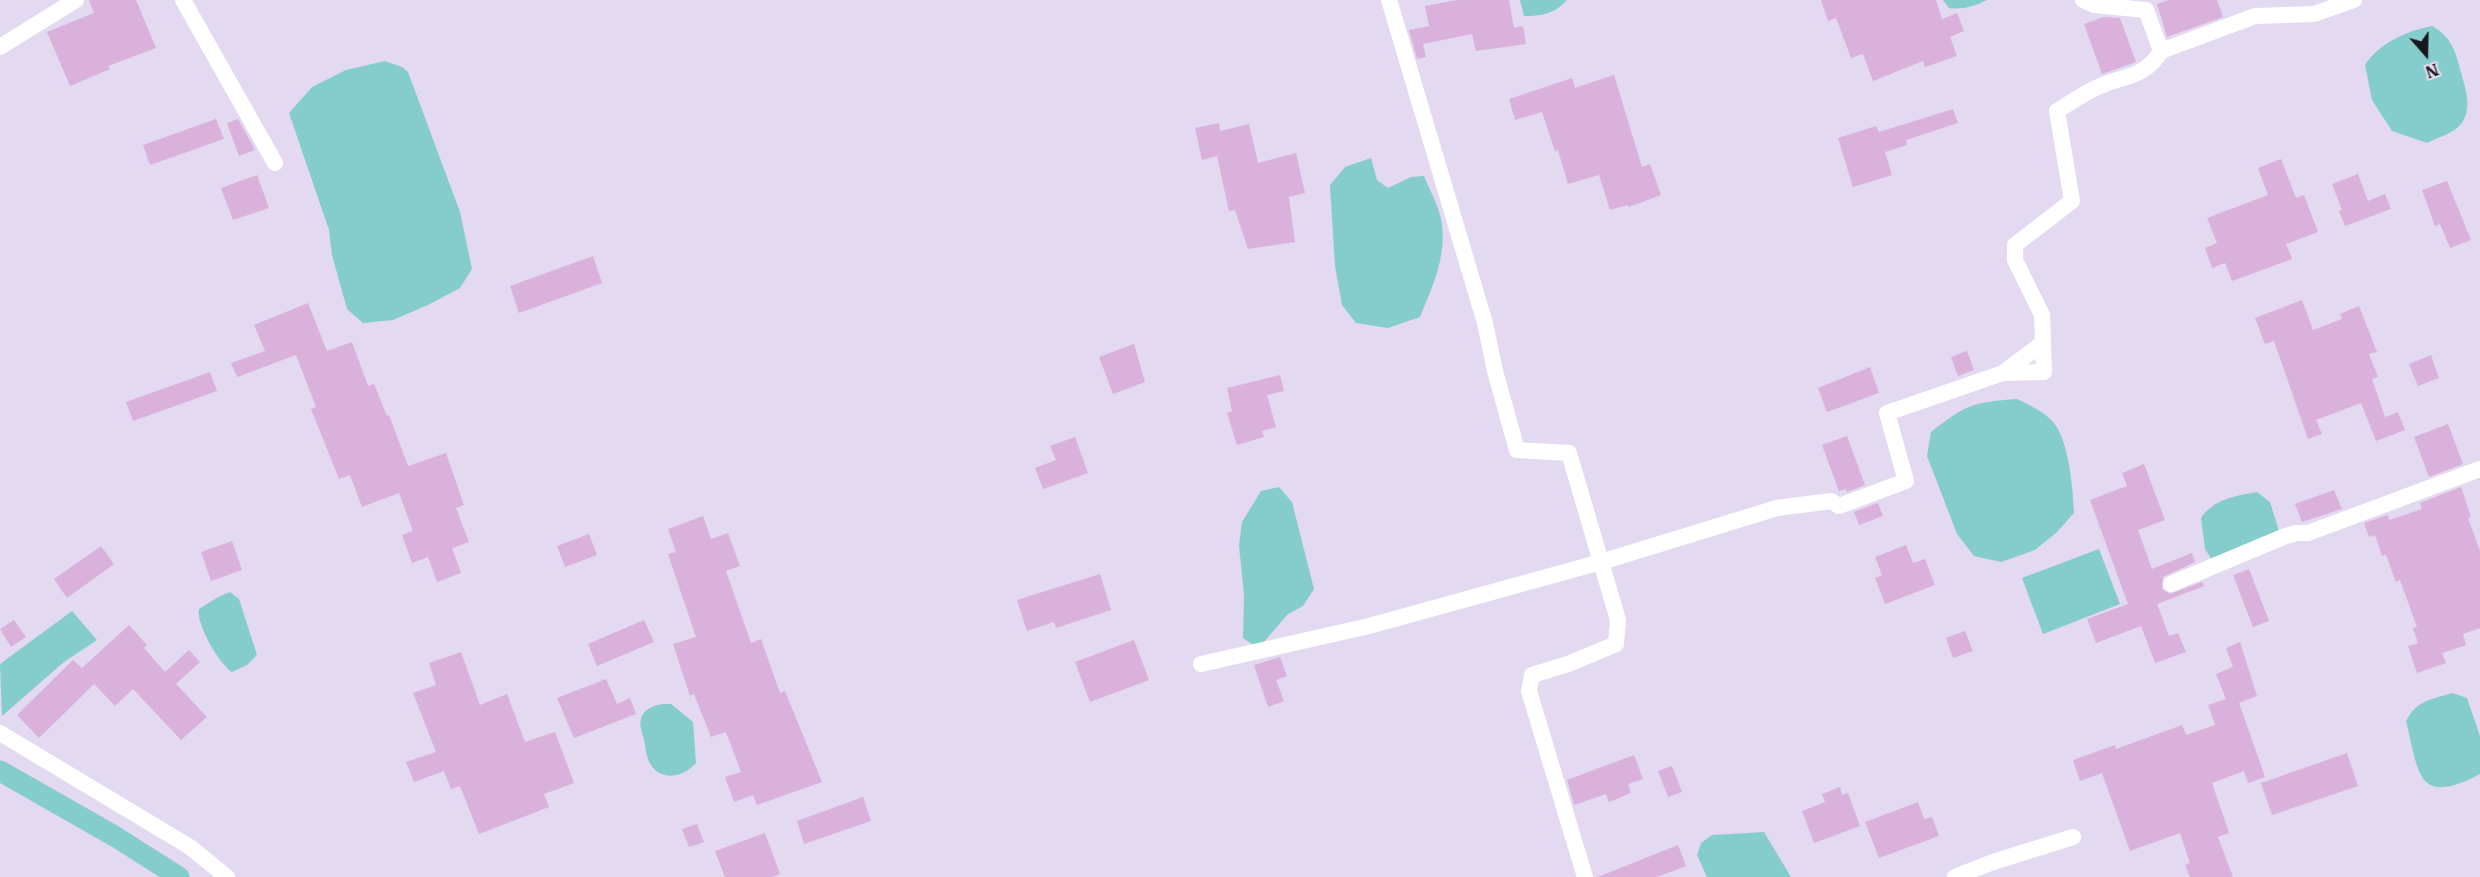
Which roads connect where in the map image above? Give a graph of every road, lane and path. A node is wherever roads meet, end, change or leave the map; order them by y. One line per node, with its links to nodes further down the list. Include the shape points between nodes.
1 (76, 0): 6 (street)
2 (183, 0): 8 (street)
3 (1389, 0): 12 (street, via 1485,323 1517,450 1569,453)
4 (2083, 0): 7 (street, via 2094,5 2146,10)
5 (2354, 0): 7 (street, via 2314,14 2255,16)
6 (0, 47)
7 (2161, 51): 9 (street, via 2144,71 2097,87 2057,111 2072,201 2015,245 2015,260 2042,315)
8 (276, 163)
9 (2043, 342): 10 (street); 10 (street, via 2044,372)
10 (2002, 373): 12 (street, via 1887,413 1906,481 1839,506 1831,501 1777,508)
11 (2480, 469): 13 (street, via 2308,533 2283,537)
12 (1601, 562): 14 (street, via 1369,626); 18 (street, via 1618,620 1616,644 1532,675 1529,691)
13 (2171, 584)
14 (1201, 664)
15 (0, 733): 17 (street, via 190,847)
16 (2073, 837): 19 (street)
17 (227, 877)
18 (1586, 877)
19 (1955, 877)

